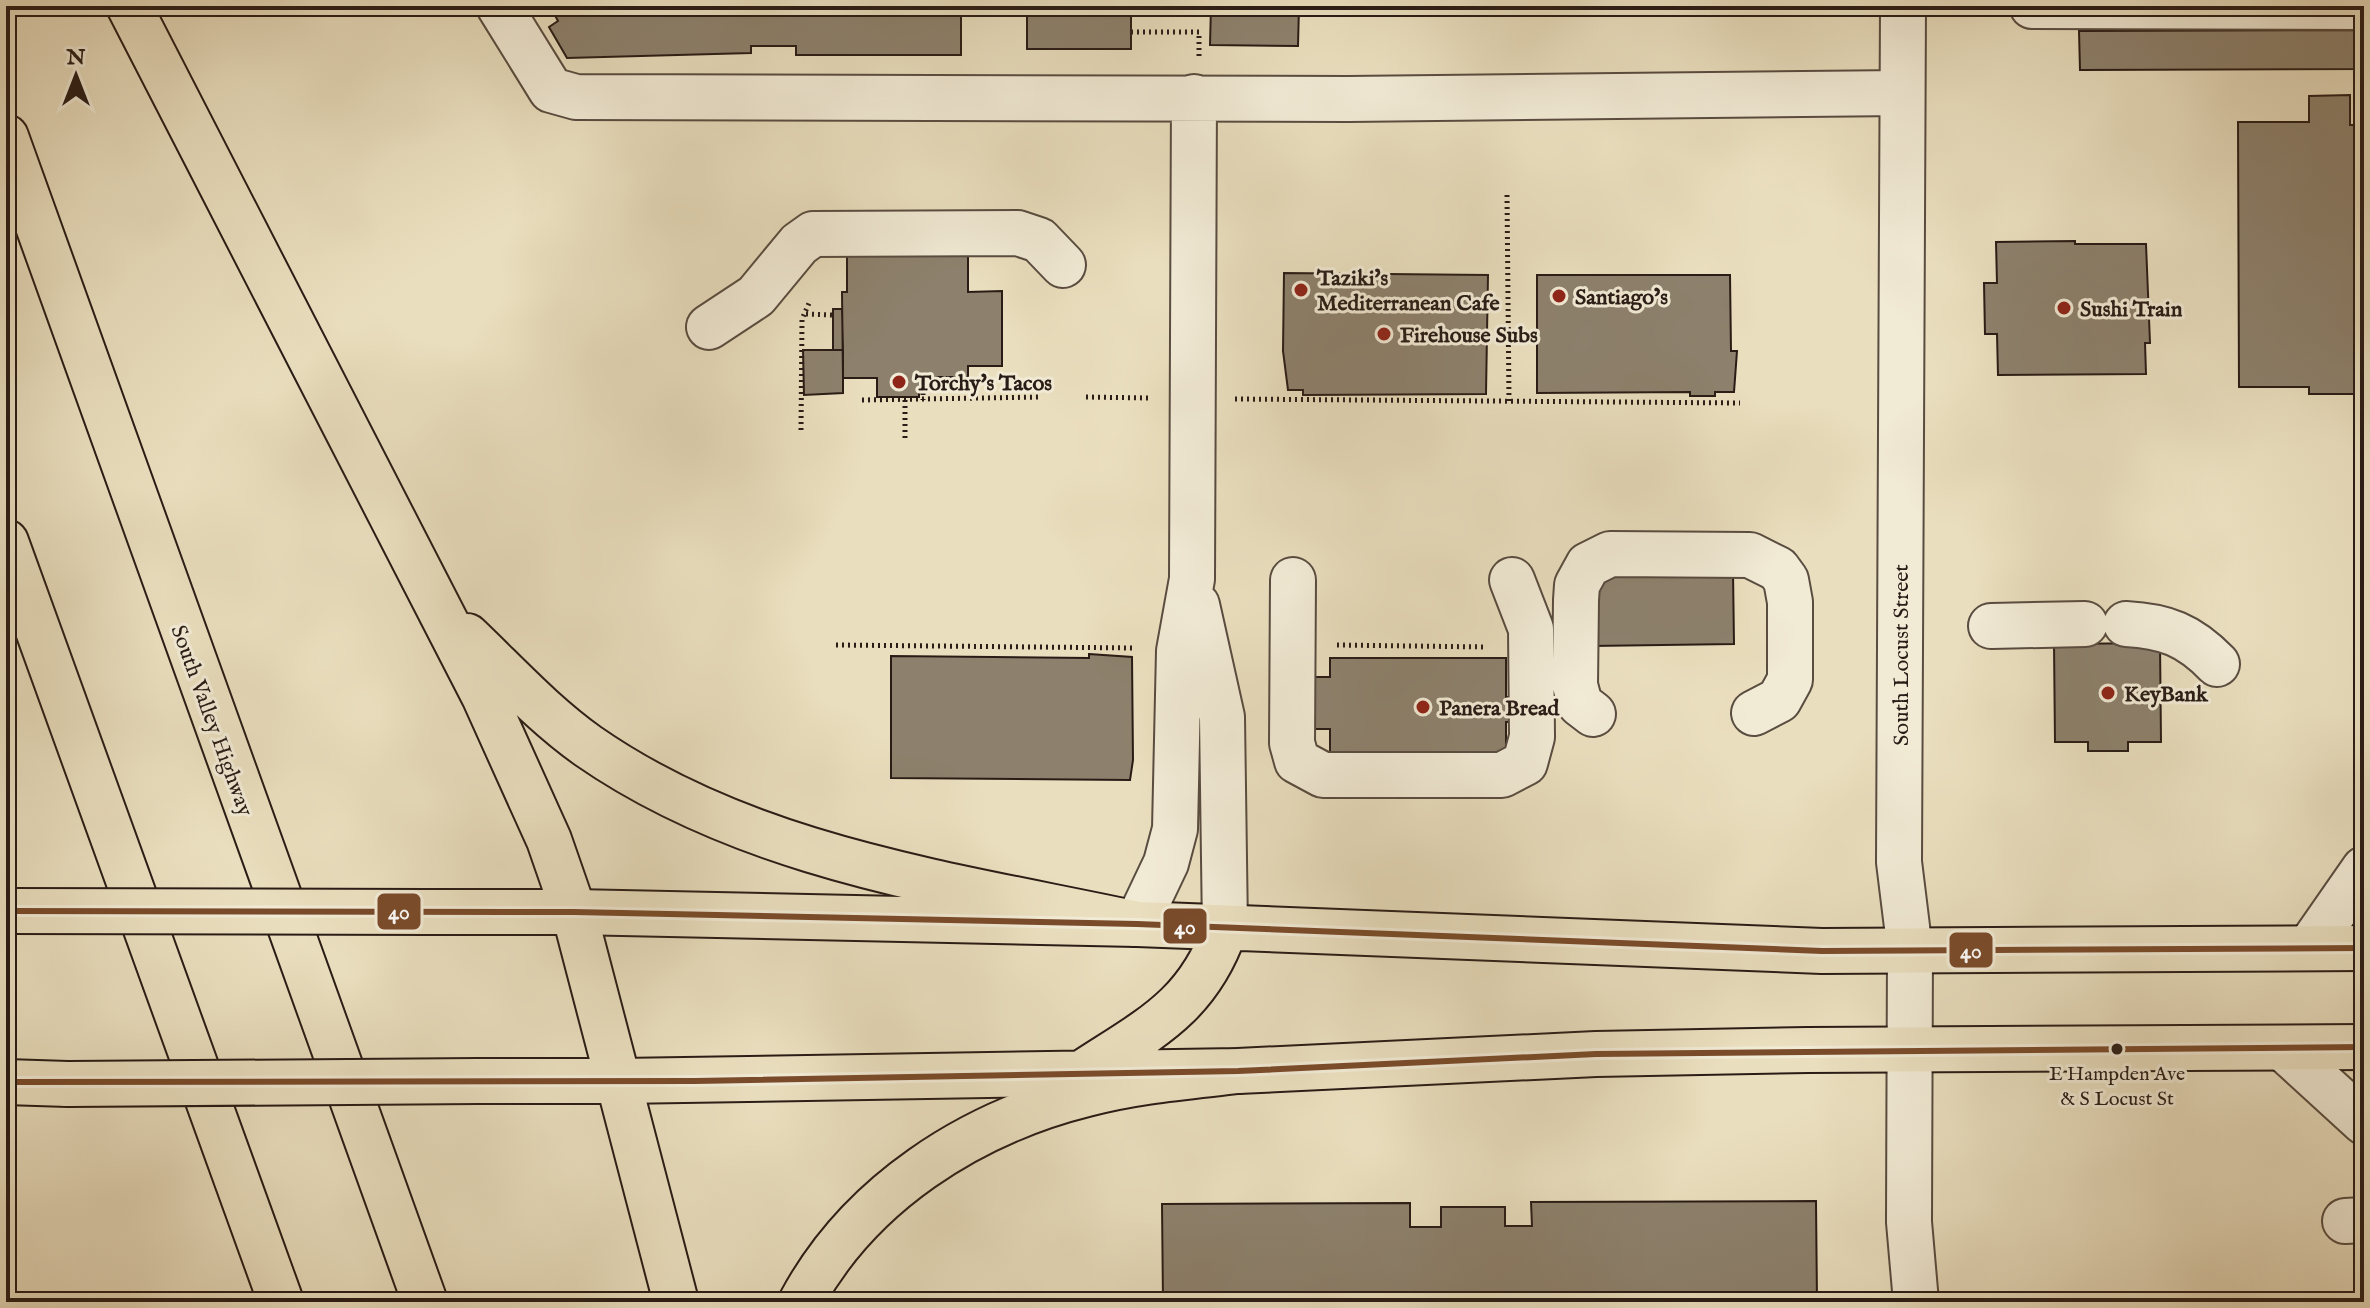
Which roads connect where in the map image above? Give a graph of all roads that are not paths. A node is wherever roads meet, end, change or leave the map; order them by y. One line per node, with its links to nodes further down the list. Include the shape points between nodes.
1 (129, 6): 15 (main road)
2 (499, 6): 6 (street, via 551,90 576,97)
3 (1903, 6): 7 (street, South Locust Street)
4 (2032, 6): 5 (street)
5 (2364, 7)
6 (1200, 82): 7 (street); 12 (street)
7 (1902, 93): 27 (street, South Locust Street, via 1899,862)
8 (6, 137): 37 (main road, South Valley Highway)
9 (1063, 265): 10 (street, via 1039,240 1018,233 813,234 756,296)
10 (709, 327)
11 (6, 542): 36 (main road)
12 (1192, 579): 23 (street, via 1179,651 1175,829 1166,863); 24 (street, via 1222,717)
13 (1293, 580): 14 (street, via 1292,743 1297,761 1323,775 1479,776 1515,771 1525,763 1532,737 1531,629)
14 (1512, 580)
15 (439, 609): 22 (main road, via 521,775); 23 (main road, via 551,718 589,746 634,775 737,825 858,865)
16 (1991, 626): 17 (street, via 2154,625 2183,634)
17 (2217, 664)
18 (1754, 713): 19 (street, via 1779,700 1790,680 1790,602 1778,569 1750,555 1610,554 1588,565 1577,585 1575,685 1580,704)
19 (1593, 714)
20 (2364, 869): 25 (street)
21 (6, 911): 22 (main road, bridge)
22 (574, 912): 23 (main road); 33 (main road)
23 (1137, 924): 24 (main road)
24 (1225, 929): 27 (main road); 32 (main road, via 1209,970 1183,1002)
25 (2309, 948): 26 (main road); 27 (main road)
26 (2364, 948)
27 (1910, 951): 30 (street, South Locust Street)
28 (2364, 1047): 29 (main road)
29 (2283, 1048): 30 (main road); 35 (street)
30 (1911, 1051): 31 (main road, via 1596,1054); 40 (street, South Locust Street, via 1909,1222)
31 (1238, 1071): 32 (main road); 39 (main road, via 1087,1094 1044,1107 940,1155 854,1224)
32 (1082, 1073): 33 (main road)
33 (620, 1081): 34 (main road, bridge); 38 (main road)
34 (6, 1082)
35 (2364, 1122)
36 (281, 1302)
37 (425, 1302)
38 (676, 1302)
39 (801, 1302)
40 (1916, 1302)

